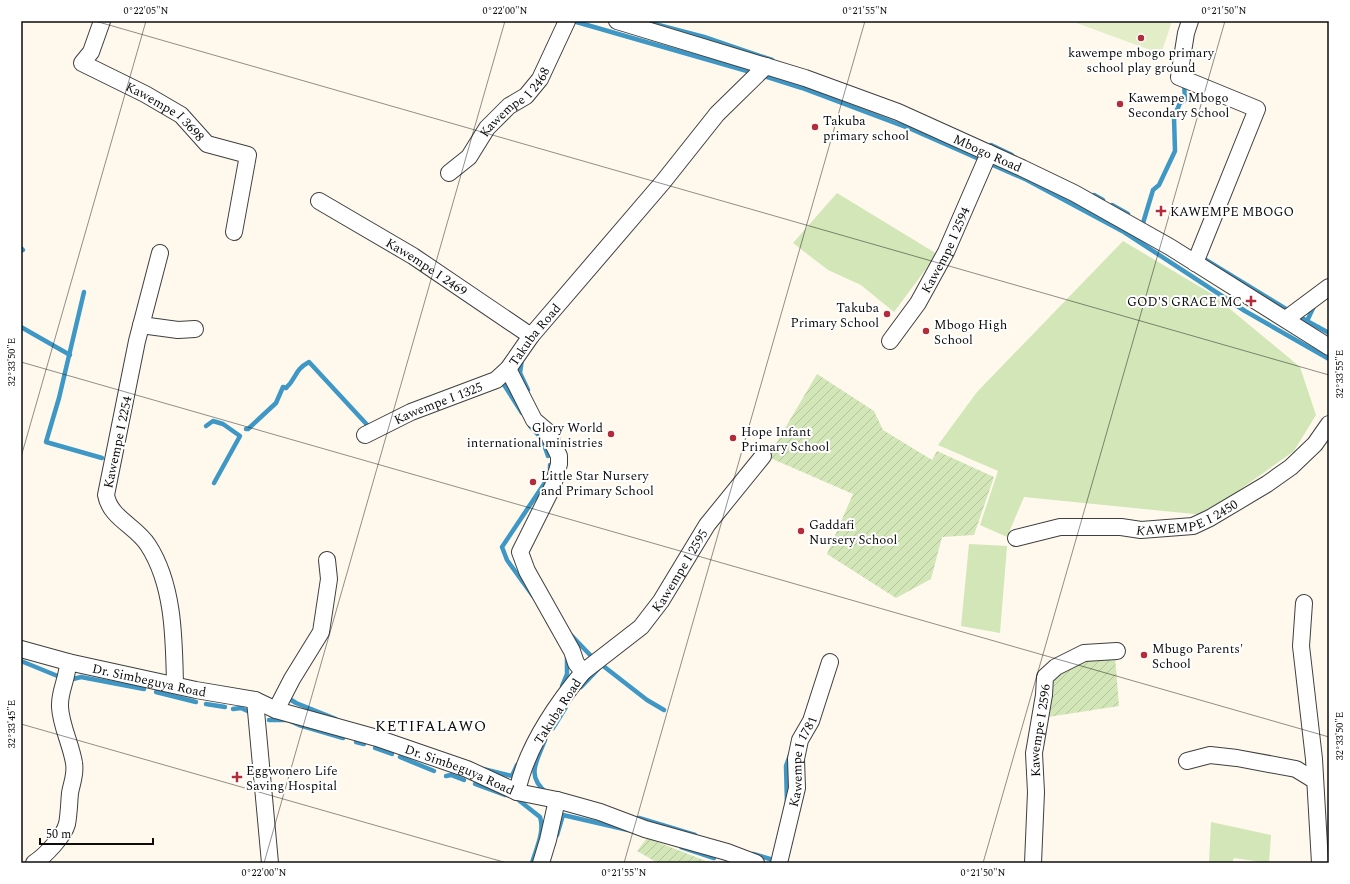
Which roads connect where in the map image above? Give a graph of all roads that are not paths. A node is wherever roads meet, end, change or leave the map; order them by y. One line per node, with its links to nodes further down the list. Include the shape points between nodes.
1 (102, 21): 9 (street, Kawempe I 3698, via 91,52 82,63 145,94 181,116 207,144 248,155)
2 (567, 21): 7 (street, Kawempe I 2468, via 540,79 526,96 510,106 487,128 469,157)
3 (617, 21): 5 (street, Mbogo Road)
4 (1190, 21): 11 (street, via 1179,77 1256,109)
5 (766, 66): 6 (street, Mbogo Road, via 898,112); 16 (street, Takuba Road, via 717,114 658,188)
6 (989, 153): 11 (street, Mbogo Road, via 1074,193); 17 (street, Kawempe I 2594, via 946,252 918,303)
7 (449, 173)
8 (319, 201): 16 (street, Kawempe I 2469, via 413,256)
9 (234, 232)
10 (160, 253): 14 (street, Kawempe I 2254)
11 (1195, 263): 13 (street, Mbogo Road)
12 (1329, 286): 13 (street)
13 (1286, 319): 18 (street, Mbogo Road)
14 (141, 325): 15 (street, via 178,330); 31 (street, Kawempe I 2254, via 106,495 112,511 147,544 163,579 173,627)
15 (195, 329)
16 (531, 336): 19 (street, Takuba Road)
17 (890, 341)
18 (1329, 347)
19 (508, 369): 21 (street, Kawempe I 1325, via 496,380 411,412); 30 (street, Takuba Road, via 534,420 547,431 559,456 553,486 520,552 527,571)
20 (1329, 424): 23 (street, KAWEMPE I 2450, via 1315,444 1291,467 1267,484 1193,526 1141,530 1120,527 1060,527)
21 (365, 435)
22 (763, 456): 30 (street, Kawempe I 2595, via 708,525 642,627)
23 (1016, 538)
24 (327, 560): 33 (street, via 329,579 321,632)
25 (1304, 603): 35 (street, via 1301,646 1314,759)
26 (21, 649): 28 (street, Dr. Simbeguya Road)
27 (1117, 651): 44 (street, Kawempe I 2596, via 1084,653 1056,667 1045,677 1034,753 1036,792)
28 (68, 662): 31 (street, Dr. Simbeguya Road); 39 (street, via 68,673 60,696 60,708 76,773 70,792 67,824 63,833 42,858)
29 (830, 662): 43 (street, Kawempe I 1781, via 811,721 800,740 796,759 797,788)
30 (583, 672): 36 (street, Takuba Road, via 567,691 535,743 522,772)
31 (175, 685): 32 (street, Dr. Simbeguya Road)
32 (255, 700): 33 (street, Dr. Simbeguya Road); 40 (street)
33 (276, 710): 36 (street, Dr. Simbeguya Road, via 377,738 467,770)
34 (1187, 761): 35 (street, via 1210,755 1237,758 1296,769)
35 (1314, 780): 45 (street)
36 (517, 792): 37 (street, Dr. Simbeguya Road)
37 (557, 800): 38 (street, Dr. Simbeguya Road); 41 (street)
38 (723, 858): 42 (street, Dr. Simbeguya Road)
39 (34, 863)
40 (270, 863)
41 (541, 863)
42 (756, 863)
43 (779, 863)
44 (1033, 863)
45 (1320, 863)

